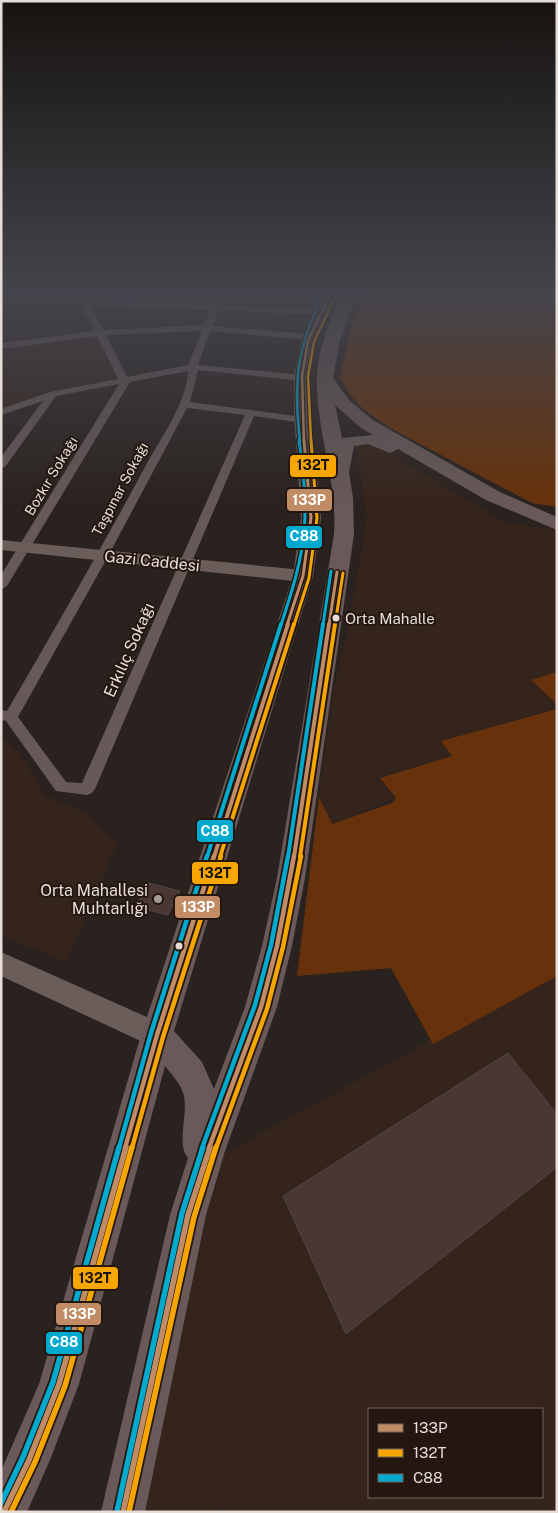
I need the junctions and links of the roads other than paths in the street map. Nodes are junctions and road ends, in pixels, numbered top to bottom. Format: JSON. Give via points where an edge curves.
{"nodes":[{"id":1,"x":117,"y":365,"type":"edge"},
{"id":2,"x":304,"y":365,"type":"edge"},
{"id":3,"x":329,"y":365,"type":"edge"},
{"id":4,"x":194,"y":367,"type":"junction"},
{"id":5,"x":303,"y":378,"type":"junction"},
{"id":6,"x":326,"y":378,"type":"junction"},
{"id":7,"x":125,"y":382,"type":"junction"},
{"id":8,"x":53,"y":394,"type":"junction"},
{"id":9,"x":183,"y":404,"type":"junction"},
{"id":10,"x":1,"y":412,"type":"edge"},
{"id":11,"x":251,"y":412,"type":"junction"},
{"id":12,"x":303,"y":420,"type":"junction"},
{"id":13,"x":333,"y":431,"type":"junction"},
{"id":14,"x":389,"y":438,"type":"junction"},
{"id":15,"x":306,"y":444,"type":"junction"},
{"id":16,"x":1,"y":465,"type":"edge"},
{"id":17,"x":340,"y":476,"type":"junction"},
{"id":18,"x":1,"y":545,"type":"edge"},
{"id":19,"x":26,"y":548,"type":"junction"},
{"id":20,"x":340,"y":555,"type":"junction"},
{"id":21,"x":104,"y":556,"type":"junction"},
{"id":22,"x":186,"y":564,"type":"junction"},
{"id":23,"x":303,"y":576,"type":"junction"},
{"id":24,"x":1,"y":586,"type":"edge"},
{"id":25,"x":6,"y":716,"type":"edge"},
{"id":26,"x":1,"y":963,"type":"edge"},
{"id":27,"x":157,"y":1035,"type":"junction"},
{"id":28,"x":188,"y":1216,"type":"junction"},
{"id":29,"x":4,"y":1512,"type":"edge"},
{"id":30,"x":123,"y":1512,"type":"edge"}],
"edges":[{"from":1,"to":7,"type":"street"},
{"from":2,"to":5,"type":"main road"},
{"from":3,"to":6,"type":"main road"},
{"from":4,"to":5,"type":"street"},
{"from":4,"to":7,"type":"street"},
{"from":4,"to":9,"type":"street","name":"Taşpınar Sokağı"},
{"from":5,"to":12,"type":"main road"},
{"from":6,"to":13,"type":"main road"},
{"from":6,"to":14,"type":"main road","via":[[354,415]]},
{"from":7,"to":8,"type":"street"},
{"from":7,"to":19,"type":"street","name":"Bozkır Sokağı"},
{"from":8,"to":10,"type":"street"},
{"from":8,"to":16,"type":"street"},
{"from":9,"to":11,"type":"street"},
{"from":9,"to":21,"type":"street","name":"Taşpınar Sokağı"},
{"from":11,"to":12,"type":"street"},
{"from":11,"to":22,"type":"street","name":"Erkılıç Sokağı"},
{"from":12,"to":15,"type":"main road"},
{"from":13,"to":14,"type":"main road","via":[[358,429]]},
{"from":13,"to":15,"type":"main road"},
{"from":13,"to":17,"type":"main road"},
{"from":14,"to":17,"type":"main road","via":[[492,496],[557,524],[512,514],[370,439],[355,439],[345,445]]},
{"from":15,"to":23,"type":"main road","via":[[311,531]]},
{"from":17,"to":20,"type":"main road","via":[[346,512]]},
{"from":18,"to":19,"type":"street","name":"Gazi Caddesi"},
{"from":19,"to":21,"type":"street","name":"Gazi Caddesi"},
{"from":19,"to":24,"type":"street","name":"Bozkır Sokağı"},
{"from":20,"to":23,"type":"main road","via":[[324,573]]},
{"from":20,"to":28,"type":"main road","via":[[278,946],[261,1006]]},
{"from":21,"to":22,"type":"street","name":"Gazi Caddesi"},
{"from":21,"to":25,"type":"street","name":"Taşpınar Sokağı"},
{"from":22,"to":23,"type":"street","name":"Gazi Caddesi"},
{"from":22,"to":25,"type":"street","name":"Erkılıç Sokağı","via":[[87,789],[61,787]]},
{"from":23,"to":27,"type":"main road"},
{"from":26,"to":27,"type":"street"},
{"from":27,"to":28,"type":"main road","via":[[200,1087],[203,1102],[203,1126]]},
{"from":27,"to":29,"type":"main road","via":[[59,1384]]},
{"from":28,"to":30,"type":"main road"}]}
